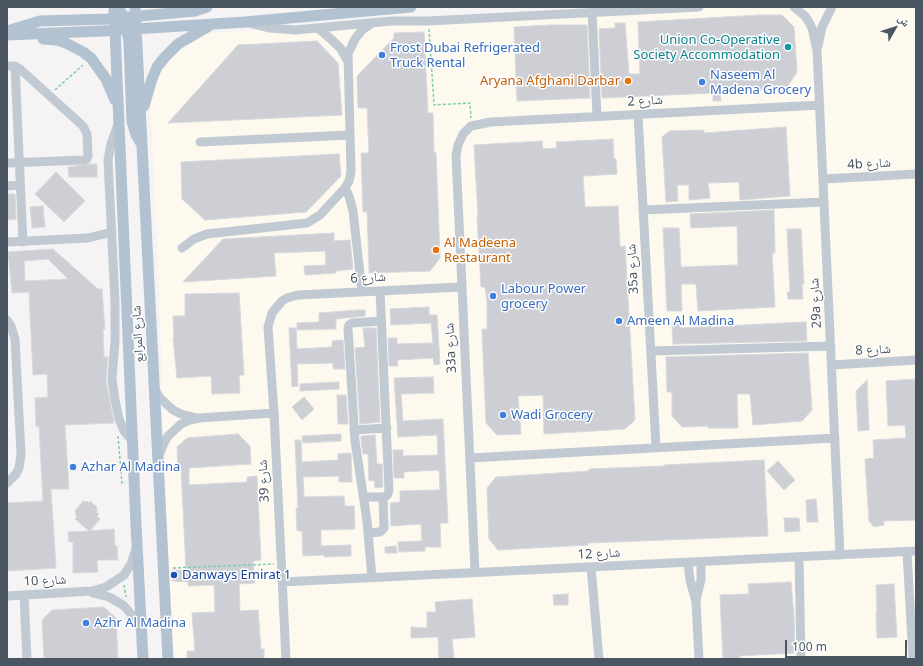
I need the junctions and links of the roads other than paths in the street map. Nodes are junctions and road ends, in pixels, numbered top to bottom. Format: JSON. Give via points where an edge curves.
{"nodes":[{"id":1,"x":208,"y":7,"type":"edge"},
{"id":2,"x":411,"y":7,"type":"edge"},
{"id":3,"x":699,"y":7,"type":"edge"},
{"id":4,"x":794,"y":7,"type":"edge"},
{"id":5,"x":832,"y":7,"type":"edge"},
{"id":6,"x":592,"y":12,"type":"junction"},
{"id":7,"x":127,"y":14,"type":"edge"},
{"id":8,"x":245,"y":22,"type":"junction"},
{"id":9,"x":212,"y":24,"type":"junction"},
{"id":10,"x":371,"y":24,"type":"junction"},
{"id":11,"x":318,"y":28,"type":"junction"},
{"id":12,"x":115,"y":30,"type":"junction"},
{"id":13,"x":7,"y":31,"type":"edge"},
{"id":14,"x":7,"y":35,"type":"edge"},
{"id":15,"x":817,"y":50,"type":"junction"},
{"id":16,"x":347,"y":60,"type":"junction"},
{"id":17,"x":11,"y":66,"type":"edge"},
{"id":18,"x":820,"y":105,"type":"junction"},
{"id":19,"x":141,"y":115,"type":"junction"},
{"id":20,"x":638,"y":115,"type":"junction"},
{"id":21,"x":597,"y":116,"type":"junction"},
{"id":22,"x":119,"y":117,"type":"junction"},
{"id":23,"x":471,"y":126,"type":"joint"},
{"id":24,"x":350,"y":135,"type":"junction"},
{"id":25,"x":200,"y":142,"type":"dead end"},
{"id":26,"x":142,"y":146,"type":"junction"},
{"id":27,"x":7,"y":163,"type":"edge"},
{"id":28,"x":19,"y":163,"type":"junction"},
{"id":29,"x":916,"y":174,"type":"edge"},
{"id":30,"x":823,"y":179,"type":"junction"},
{"id":31,"x":20,"y":185,"type":"junction"},
{"id":32,"x":7,"y":186,"type":"edge"},
{"id":33,"x":345,"y":188,"type":"junction"},
{"id":34,"x":824,"y":202,"type":"junction"},
{"id":35,"x":643,"y":210,"type":"junction"},
{"id":36,"x":112,"y":232,"type":"junction"},
{"id":37,"x":7,"y":242,"type":"edge"},
{"id":38,"x":23,"y":242,"type":"junction"},
{"id":39,"x":182,"y":248,"type":"dead end"},
{"id":40,"x":461,"y":287,"type":"junction"},
{"id":41,"x":380,"y":291,"type":"junction"},
{"id":42,"x":362,"y":292,"type":"junction"},
{"id":43,"x":278,"y":304,"type":"joint"},
{"id":44,"x":7,"y":320,"type":"edge"},
{"id":45,"x":381,"y":321,"type":"junction"},
{"id":46,"x":831,"y":346,"type":"junction"},
{"id":47,"x":651,"y":351,"type":"junction"},
{"id":48,"x":916,"y":360,"type":"edge"},
{"id":49,"x":832,"y":365,"type":"junction"},
{"id":50,"x":155,"y":390,"type":"junction"},
{"id":51,"x":274,"y":413,"type":"junction"},
{"id":52,"x":199,"y":418,"type":"junction"},
{"id":53,"x":387,"y":428,"type":"junction"},
{"id":54,"x":354,"y":430,"type":"junction"},
{"id":55,"x":835,"y":438,"type":"junction"},
{"id":56,"x":132,"y":442,"type":"junction"},
{"id":57,"x":656,"y":447,"type":"junction"},
{"id":58,"x":470,"y":458,"type":"junction"},
{"id":59,"x":159,"y":460,"type":"junction"},
{"id":60,"x":7,"y":484,"type":"edge"},
{"id":61,"x":363,"y":497,"type":"junction"},
{"id":62,"x":383,"y":498,"type":"junction"},
{"id":63,"x":368,"y":533,"type":"junction"},
{"id":64,"x":137,"y":546,"type":"junction"},
{"id":65,"x":911,"y":551,"type":"edge"},
{"id":66,"x":840,"y":555,"type":"junction"},
{"id":67,"x":799,"y":557,"type":"junction"},
{"id":68,"x":702,"y":562,"type":"junction"},
{"id":69,"x":688,"y":563,"type":"junction"},
{"id":70,"x":591,"y":567,"type":"junction"},
{"id":71,"x":475,"y":572,"type":"junction"},
{"id":72,"x":372,"y":578,"type":"junction"},
{"id":73,"x":282,"y":582,"type":"junction"},
{"id":74,"x":85,"y":592,"type":"junction"},
{"id":75,"x":24,"y":595,"type":"junction"},
{"id":76,"x":7,"y":596,"type":"edge"},
{"id":77,"x":696,"y":602,"type":"junction"},
{"id":78,"x":142,"y":633,"type":"junction"},
{"id":79,"x":27,"y":659,"type":"edge"},
{"id":80,"x":143,"y":659,"type":"edge"},
{"id":81,"x":168,"y":659,"type":"edge"},
{"id":82,"x":286,"y":659,"type":"edge"},
{"id":83,"x":599,"y":659,"type":"edge"},
{"id":84,"x":700,"y":659,"type":"edge"},
{"id":85,"x":801,"y":659,"type":"edge"},
{"id":86,"x":913,"y":659,"type":"edge"}],
"edges":[{"from":1,"to":7,"type":"main road","via":[[195,11]]},
{"from":2,"to":8,"type":"main road"},
{"from":3,"to":6,"type":"street"},
{"from":4,"to":15,"type":"street","name":"29a شارع","via":[[809,22]]},
{"from":5,"to":15,"type":"street","name":"29a شارع","via":[[822,27]]},
{"from":6,"to":10,"type":"street"},
{"from":6,"to":21,"type":"street"},
{"from":7,"to":9,"type":"main road"},
{"from":7,"to":12,"type":"main road"},
{"from":7,"to":13,"type":"main road","via":[[108,19],[50,20],[29,23]]},
{"from":7,"to":19,"type":"main road","name":"شارع المرابع"},
{"from":7,"to":26,"type":"main road","via":[[132,122]]},
{"from":8,"to":9,"type":"main road"},
{"from":8,"to":11,"type":"street","via":[[281,30]]},
{"from":9,"to":19,"type":"main road","via":[[178,44],[157,67]]},
{"from":10,"to":11,"type":"street"},
{"from":10,"to":16,"type":"street","via":[[355,39]]},
{"from":11,"to":16,"type":"street","via":[[341,49]]},
{"from":12,"to":14,"type":"main road"},
{"from":12,"to":22,"type":"main road","name":"شارع المرابع"},
{"from":14,"to":22,"type":"main road","via":[[57,40],[75,47],[91,58],[110,86]]},
{"from":15,"to":18,"type":"street","name":"29a شارع"},
{"from":16,"to":24,"type":"street"},
{"from":17,"to":28,"type":"street"},
{"from":17,"to":28,"type":"street","via":[[20,69],[83,126],[87,134],[88,157],[84,160]]},
{"from":18,"to":20,"type":"street","name":"شارع 2"},
{"from":18,"to":30,"type":"street","name":"29a شارع"},
{"from":19,"to":26,"type":"main road","name":"شارع المرابع"},
{"from":20,"to":21,"type":"street","name":"شارع 2"},
{"from":20,"to":35,"type":"street","name":"35a شارع"},
{"from":21,"to":23,"type":"street","name":"شارع 2","via":[[491,122]]},
{"from":22,"to":36,"type":"street","via":[[108,160]]},
{"from":22,"to":56,"type":"main road","name":"شارع المرابع"},
{"from":23,"to":40,"type":"street","name":"33a شارع","via":[[460,139],[456,150]]},
{"from":24,"to":25,"type":"street"},
{"from":24,"to":33,"type":"street","via":[[351,172]]},
{"from":26,"to":50,"type":"main road","name":"شارع المرابع"},
{"from":27,"to":28,"type":"street"},
{"from":28,"to":31,"type":"street"},
{"from":29,"to":30,"type":"street","name":"4b شارع"},
{"from":30,"to":34,"type":"street","name":"29a شارع"},
{"from":31,"to":32,"type":"street"},
{"from":31,"to":38,"type":"street"},
{"from":33,"to":39,"type":"street","via":[[320,215],[307,222],[207,234]]},
{"from":33,"to":42,"type":"street","via":[[353,211]]},
{"from":34,"to":35,"type":"street"},
{"from":34,"to":46,"type":"street","name":"29a شارع"},
{"from":35,"to":47,"type":"street","name":"35a شارع"},
{"from":36,"to":38,"type":"street","via":[[88,238]]},
{"from":36,"to":56,"type":"street","via":[[116,325],[113,388],[119,419]]},
{"from":37,"to":38,"type":"street"},
{"from":40,"to":41,"type":"street","name":"شارع 6"},
{"from":40,"to":58,"type":"street","name":"33a شارع"},
{"from":41,"to":42,"type":"street","name":"شارع 6"},
{"from":41,"to":45,"type":"street"},
{"from":42,"to":43,"type":"street","name":"شارع 6","via":[[298,295]]},
{"from":43,"to":51,"type":"street","name":"شارع 39","via":[[272,312],[268,328]]},
{"from":44,"to":60,"type":"street","via":[[15,339],[21,454],[19,468]]},
{"from":45,"to":53,"type":"street"},
{"from":45,"to":54,"type":"street","via":[[352,323],[348,327]]},
{"from":46,"to":47,"type":"street"},
{"from":46,"to":49,"type":"street","name":"29a شارع"},
{"from":47,"to":57,"type":"street","name":"35a شارع"},
{"from":48,"to":49,"type":"street","name":"شارع 8"},
{"from":49,"to":55,"type":"street","name":"29a شارع"},
{"from":50,"to":52,"type":"street","via":[[174,410]]},
{"from":50,"to":59,"type":"main road","name":"شارع المرابع"},
{"from":51,"to":52,"type":"street"},
{"from":51,"to":73,"type":"street","name":"شارع 39"},
{"from":52,"to":59,"type":"street","via":[[181,424],[174,430],[164,443]]},
{"from":53,"to":54,"type":"street"},
{"from":53,"to":62,"type":"street","via":[[389,490]]},
{"from":54,"to":61,"type":"street"},
{"from":55,"to":57,"type":"street"},
{"from":55,"to":66,"type":"street","name":"29a شارع"},
{"from":56,"to":64,"type":"main road","name":"شارع المرابع"},
{"from":57,"to":58,"type":"street"},
{"from":58,"to":71,"type":"street","name":"33a شارع"},
{"from":59,"to":81,"type":"main road","name":"شارع المرابع"},
{"from":61,"to":62,"type":"street"},
{"from":61,"to":63,"type":"street"},
{"from":62,"to":63,"type":"street","via":[[384,528],[380,532]]},
{"from":63,"to":72,"type":"street"},
{"from":64,"to":74,"type":"street","name":"شارع 10","via":[[131,564],[120,578],[106,587]]},
{"from":64,"to":78,"type":"main road","name":"شارع المرابع"},
{"from":65,"to":66,"type":"street","name":"شارع 12"},
{"from":65,"to":86,"type":"street"},
{"from":66,"to":67,"type":"street","name":"شارع 12"},
{"from":67,"to":68,"type":"street","name":"شارع 12"},
{"from":67,"to":85,"type":"street"},
{"from":68,"to":69,"type":"street","name":"شارع 12"},
{"from":68,"to":77,"type":"street"},
{"from":69,"to":70,"type":"street","name":"شارع 12"},
{"from":69,"to":77,"type":"street"},
{"from":70,"to":71,"type":"street","name":"شارع 12"},
{"from":70,"to":83,"type":"street"},
{"from":71,"to":72,"type":"street","name":"شارع 12"},
{"from":72,"to":73,"type":"street","name":"شارع 12"},
{"from":73,"to":82,"type":"street","name":"شارع 39"},
{"from":74,"to":75,"type":"street","name":"شارع 10"},
{"from":74,"to":78,"type":"street","name":"شارع 10","via":[[105,595],[123,605],[133,616]]},
{"from":75,"to":76,"type":"street","name":"شارع 10"},
{"from":75,"to":79,"type":"street"},
{"from":77,"to":84,"type":"street"},
{"from":78,"to":80,"type":"main road","name":"شارع المرابع"}]}
